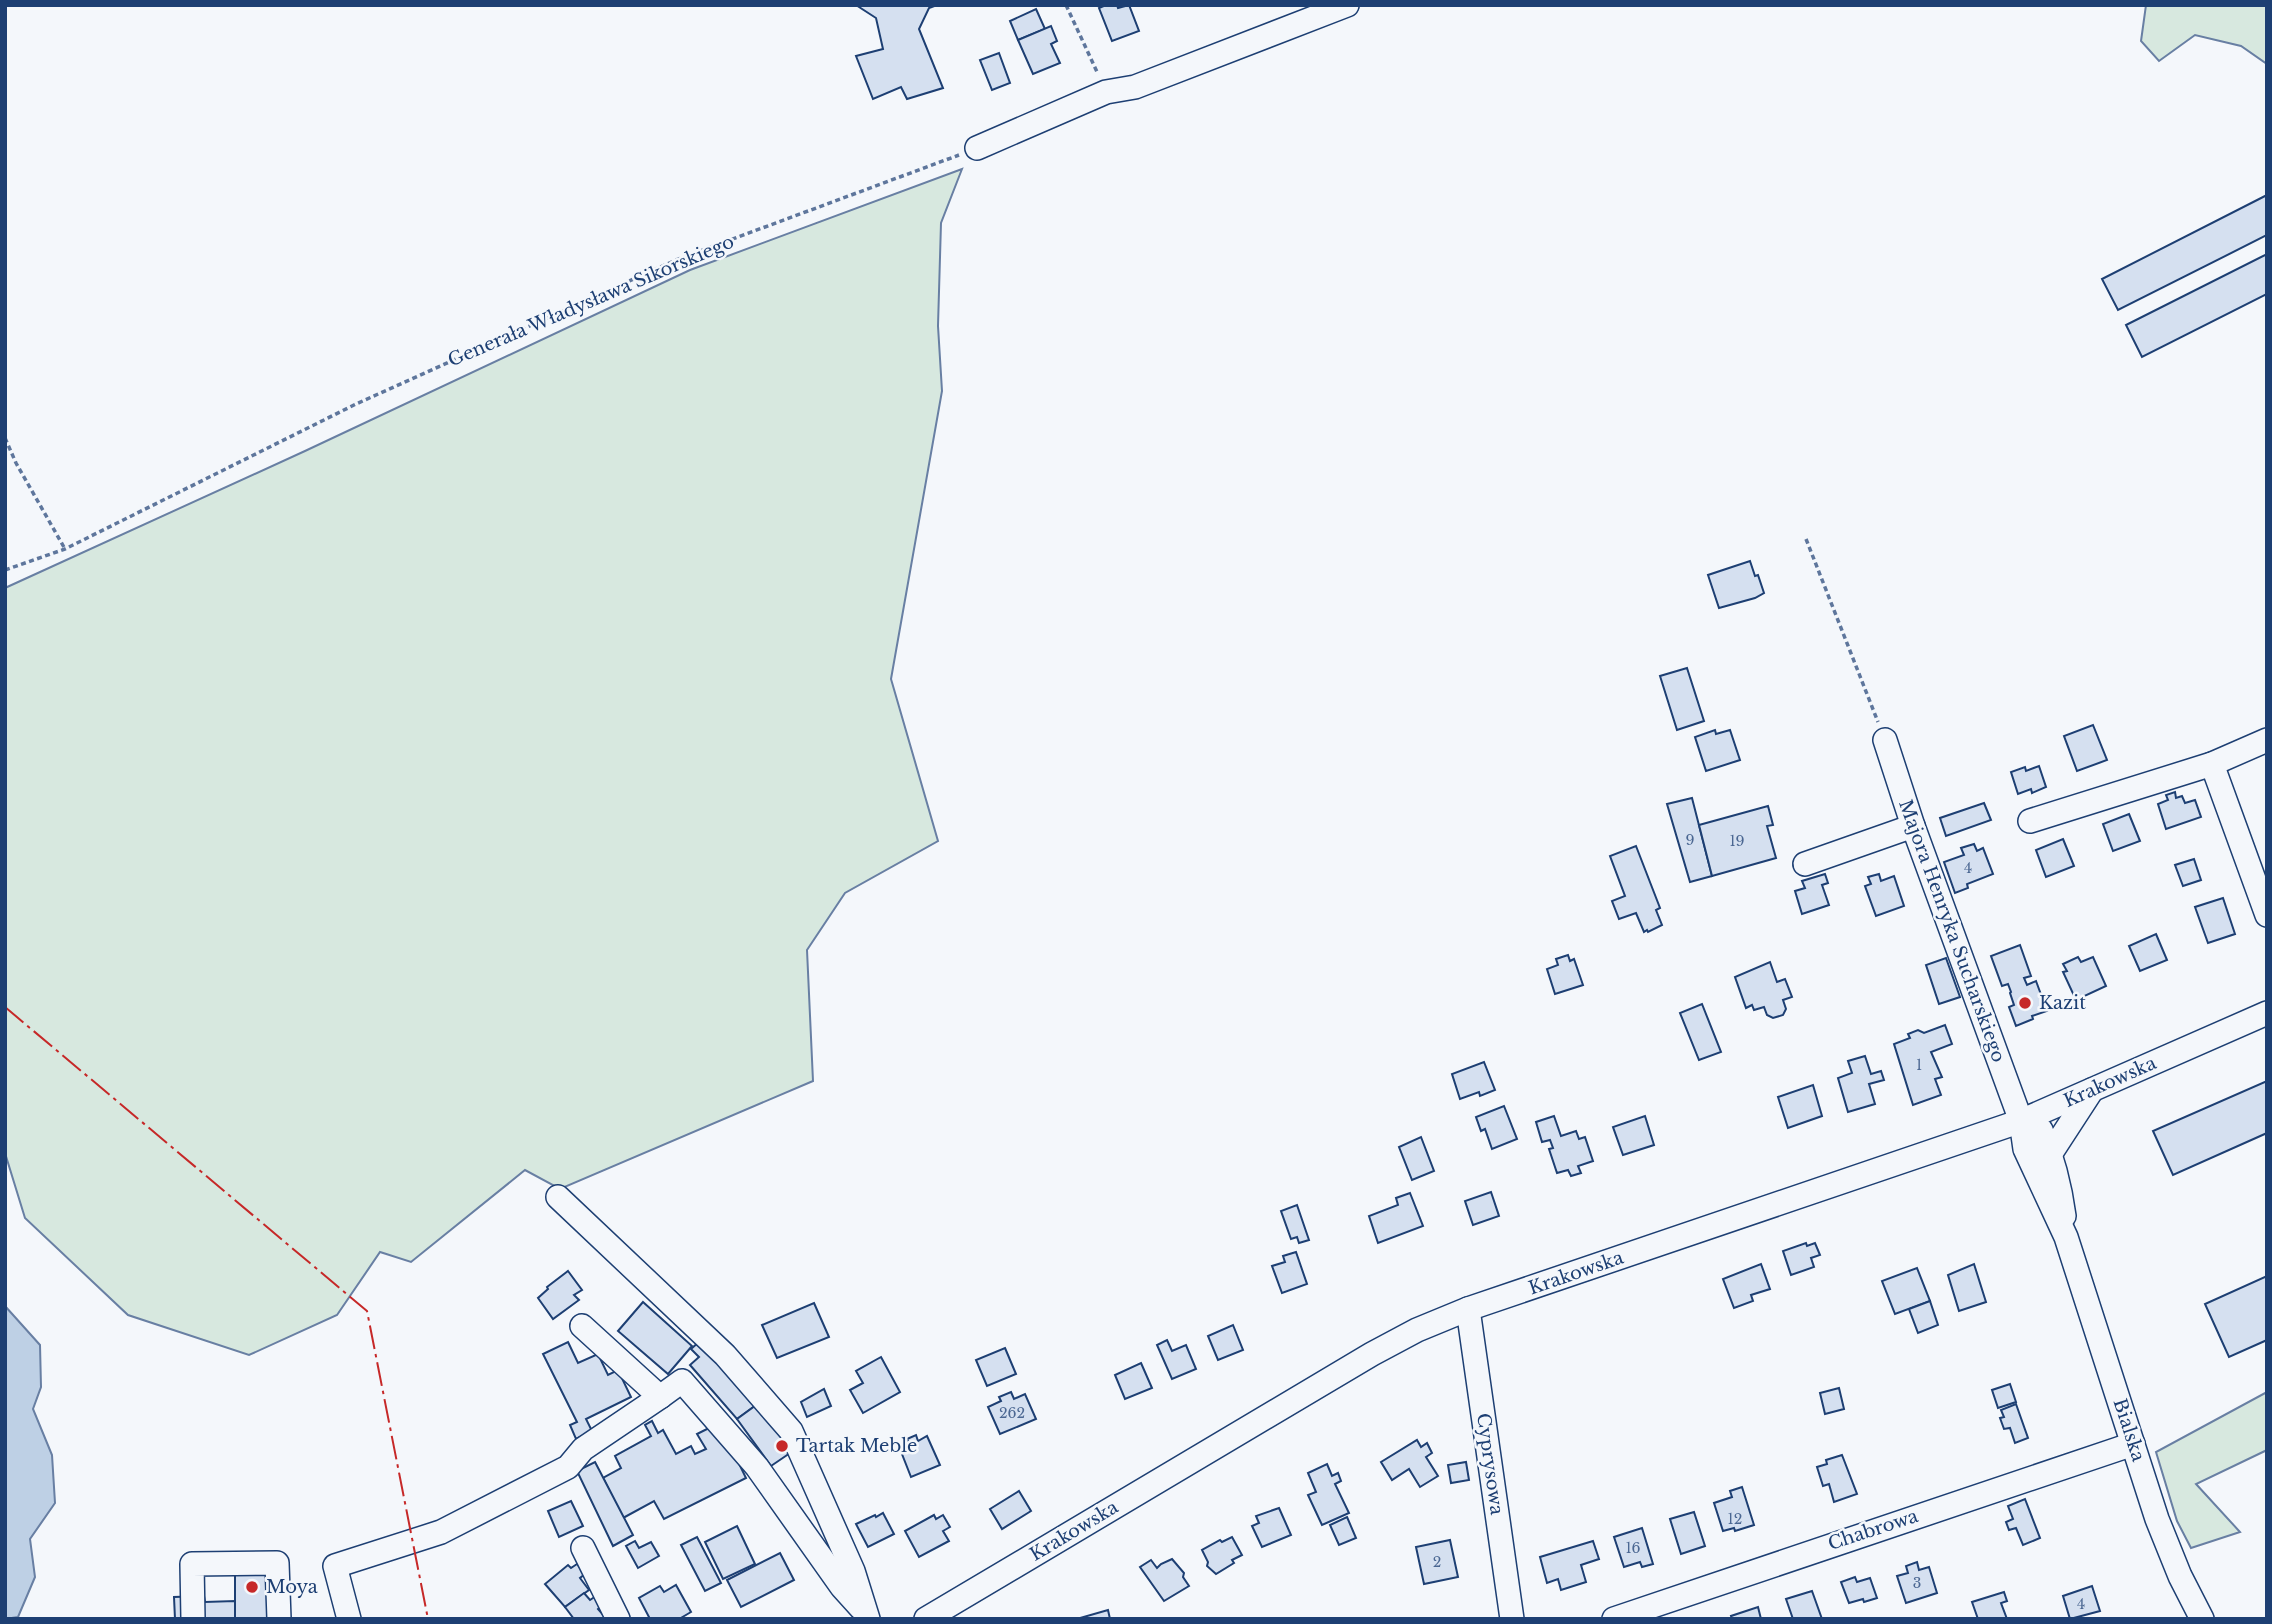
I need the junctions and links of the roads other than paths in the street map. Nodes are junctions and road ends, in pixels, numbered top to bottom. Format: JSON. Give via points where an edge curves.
{"nodes":[{"id":1,"x":1347,"y":5,"type":"edge"},
{"id":2,"x":977,"y":148,"type":"road end"},
{"id":3,"x":1885,"y":740,"type":"road end"},
{"id":4,"x":2267,"y":740,"type":"edge"},
{"id":5,"x":2212,"y":764,"type":"junction"},
{"id":6,"x":2029,"y":821,"type":"dead end"},
{"id":7,"x":1913,"y":826,"type":"junction"},
{"id":8,"x":1805,"y":864,"type":"dead end"},
{"id":9,"x":2267,"y":915,"type":"edge"},
{"id":10,"x":2267,"y":1013,"type":"edge"},
{"id":11,"x":2092,"y":1090,"type":"junction"},
{"id":12,"x":2021,"y":1121,"type":"junction"},
{"id":13,"x":1997,"y":1129,"type":"junction"},
{"id":14,"x":2025,"y":1149,"type":"junction"},
{"id":15,"x":2051,"y":1153,"type":"junction"},
{"id":16,"x":558,"y":1197,"type":"dead end"},
{"id":17,"x":2066,"y":1237,"type":"junction"},
{"id":18,"x":1468,"y":1309,"type":"junction"},
{"id":19,"x":582,"y":1326,"type":"dead end"},
{"id":20,"x":660,"y":1397,"type":"junction"},
{"id":21,"x":2133,"y":1444,"type":"junction"},
{"id":22,"x":583,"y":1548,"type":"dead end"},
{"id":23,"x":861,"y":1618,"type":"edge"},
{"id":24,"x":193,"y":1619,"type":"edge"},
{"id":25,"x":279,"y":1619,"type":"edge"},
{"id":26,"x":349,"y":1619,"type":"edge"},
{"id":27,"x":618,"y":1619,"type":"edge"},
{"id":28,"x":926,"y":1619,"type":"edge"},
{"id":29,"x":1512,"y":1619,"type":"edge"},
{"id":30,"x":1614,"y":1619,"type":"edge"},
{"id":31,"x":2202,"y":1619,"type":"edge"}],
"edges":[{"from":1,"to":2,"type":"street","via":[[1135,87],[1106,92]]},
{"from":3,"to":7,"type":"street","name":"Majora Henryka Sucharskiego"},
{"from":4,"to":5,"type":"street"},
{"from":5,"to":6,"type":"street"},
{"from":5,"to":9,"type":"street"},
{"from":7,"to":8,"type":"street"},
{"from":7,"to":12,"type":"street","name":"Majora Henryka Sucharskiego"},
{"from":10,"to":11,"type":"street","name":"Krakowska"},
{"from":11,"to":12,"type":"street","name":"Krakowska"},
{"from":11,"to":15,"type":"street"},
{"from":12,"to":13,"type":"street","name":"Krakowska"},
{"from":12,"to":14,"type":"street","name":"Bialska"},
{"from":12,"to":15,"type":"street","name":"Bialska","via":[[2041,1130]]},
{"from":13,"to":14,"type":"street","name":"Bialska"},
{"from":13,"to":18,"type":"street","name":"Krakowska"},
{"from":14,"to":17,"type":"street","name":"Bialska"},
{"from":15,"to":17,"type":"street","name":"Bialska"},
{"from":16,"to":23,"type":"street","via":[[725,1355],[790,1431],[853,1571]]},
{"from":17,"to":21,"type":"street","name":"Bialska"},
{"from":18,"to":28,"type":"street","name":"Krakowska","via":[[1372,1353]]},
{"from":18,"to":29,"type":"street","name":"Cyprysowa"},
{"from":19,"to":20,"type":"street"},
{"from":20,"to":23,"type":"street","via":[[682,1381],[757,1467]]},
{"from":20,"to":26,"type":"street","via":[[583,1449],[568,1467],[441,1532],[335,1566]]},
{"from":21,"to":30,"type":"street","name":"Chabrowa"},
{"from":21,"to":31,"type":"street","name":"Bialska","via":[[2157,1519]]},
{"from":22,"to":27,"type":"street"},
{"from":24,"to":25,"type":"street","via":[[192,1564],[276,1563]]}]}
